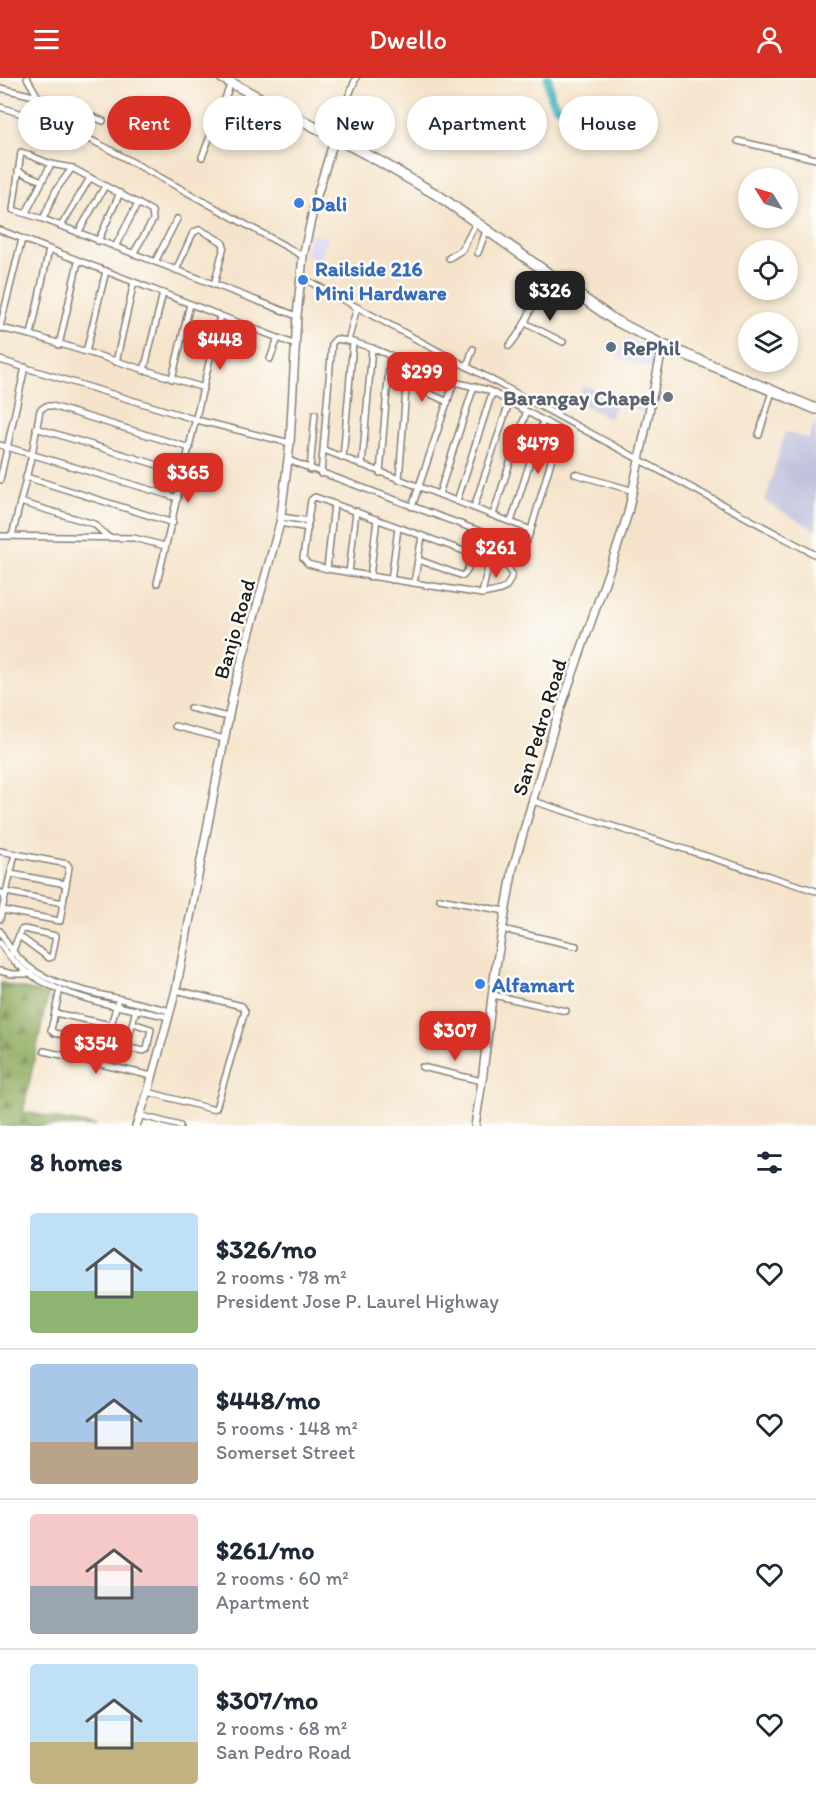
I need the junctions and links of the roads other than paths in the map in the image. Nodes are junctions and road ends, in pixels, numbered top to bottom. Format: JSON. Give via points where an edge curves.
{"nodes":[{"id":1,"x":27,"y":78,"type":"edge"},
{"id":2,"x":356,"y":78,"type":"edge"},
{"id":3,"x":226,"y":80,"type":"edge"},
{"id":4,"x":0,"y":88,"type":"edge"},
{"id":5,"x":35,"y":96,"type":"edge"},
{"id":6,"x":38,"y":96,"type":"edge"},
{"id":7,"x":349,"y":96,"type":"edge"},
{"id":8,"x":0,"y":107,"type":"edge"},
{"id":9,"x":95,"y":118,"type":"edge"},
{"id":10,"x":103,"y":121,"type":"dead end"},
{"id":11,"x":315,"y":127,"type":"edge"},
{"id":12,"x":738,"y":141,"type":"dead end"},
{"id":13,"x":330,"y":150,"type":"edge"},
{"id":14,"x":359,"y":150,"type":"edge"},
{"id":15,"x":202,"y":156,"type":"dead end"},
{"id":16,"x":816,"y":159,"type":"edge"},
{"id":17,"x":51,"y":164,"type":"junction"},
{"id":18,"x":72,"y":168,"type":"junction"},
{"id":19,"x":18,"y":171,"type":"junction"},
{"id":20,"x":90,"y":178,"type":"junction"},
{"id":21,"x":42,"y":181,"type":"junction"},
{"id":22,"x":105,"y":186,"type":"junction"},
{"id":23,"x":120,"y":193,"type":"junction"},
{"id":24,"x":138,"y":203,"type":"junction"},
{"id":25,"x":26,"y":213,"type":"junction"},
{"id":26,"x":43,"y":219,"type":"junction"},
{"id":27,"x":177,"y":219,"type":"dead end"},
{"id":28,"x":477,"y":221,"type":"junction"},
{"id":29,"x":61,"y":226,"type":"junction"},
{"id":30,"x":487,"y":228,"type":"junction"},
{"id":31,"x":0,"y":230,"type":"edge"},
{"id":32,"x":78,"y":233,"type":"junction"},
{"id":33,"x":22,"y":238,"type":"junction"},
{"id":34,"x":98,"y":240,"type":"junction"},
{"id":35,"x":115,"y":247,"type":"junction"},
{"id":36,"x":49,"y":249,"type":"junction"},
{"id":37,"x":133,"y":254,"type":"junction"},
{"id":38,"x":478,"y":254,"type":"dead end"},
{"id":39,"x":303,"y":256,"type":"junction"},
{"id":40,"x":449,"y":258,"type":"dead end"},
{"id":41,"x":78,"y":262,"type":"junction"},
{"id":42,"x":155,"y":262,"type":"junction"},
{"id":43,"x":176,"y":270,"type":"junction"},
{"id":44,"x":106,"y":271,"type":"junction"},
{"id":45,"x":544,"y":272,"type":"junction"},
{"id":46,"x":301,"y":277,"type":"junction"},
{"id":47,"x":134,"y":282,"type":"junction"},
{"id":48,"x":214,"y":285,"type":"junction"},
{"id":49,"x":162,"y":293,"type":"junction"},
{"id":50,"x":190,"y":304,"type":"junction"},
{"id":51,"x":357,"y":307,"type":"junction"},
{"id":52,"x":220,"y":316,"type":"junction"},
{"id":53,"x":297,"y":316,"type":"junction"},
{"id":54,"x":525,"y":323,"type":"junction"},
{"id":55,"x":0,"y":327,"type":"edge"},
{"id":56,"x":247,"y":327,"type":"junction"},
{"id":57,"x":31,"y":335,"type":"junction"},
{"id":58,"x":278,"y":338,"type":"junction"},
{"id":59,"x":350,"y":341,"type":"junction"},
{"id":60,"x":564,"y":342,"type":"dead end"},
{"id":61,"x":59,"y":345,"type":"junction"},
{"id":62,"x":296,"y":345,"type":"junction"},
{"id":63,"x":663,"y":345,"type":"junction"},
{"id":64,"x":509,"y":346,"type":"dead end"},
{"id":65,"x":372,"y":348,"type":"junction"},
{"id":66,"x":473,"y":349,"type":"dead end"},
{"id":67,"x":241,"y":351,"type":"dead end"},
{"id":68,"x":87,"y":352,"type":"junction"},
{"id":69,"x":390,"y":355,"type":"junction"},
{"id":70,"x":270,"y":359,"type":"dead end"},
{"id":71,"x":0,"y":360,"type":"edge"},
{"id":72,"x":116,"y":362,"type":"junction"},
{"id":73,"x":408,"y":363,"type":"junction"},
{"id":74,"x":466,"y":366,"type":"junction"},
{"id":75,"x":25,"y":367,"type":"junction"},
{"id":76,"x":144,"y":371,"type":"junction"},
{"id":77,"x":172,"y":379,"type":"junction"},
{"id":78,"x":454,"y":382,"type":"junction"},
{"id":79,"x":406,"y":383,"type":"junction"},
{"id":80,"x":474,"y":386,"type":"junction"},
{"id":81,"x":204,"y":388,"type":"junction"},
{"id":82,"x":772,"y":391,"type":"junction"},
{"id":83,"x":492,"y":393,"type":"junction"},
{"id":84,"x":448,"y":402,"type":"junction"},
{"id":85,"x":509,"y":403,"type":"junction"},
{"id":86,"x":816,"y":409,"type":"edge"},
{"id":87,"x":526,"y":413,"type":"junction"},
{"id":88,"x":315,"y":414,"type":"dead end"},
{"id":89,"x":197,"y":420,"type":"junction"},
{"id":90,"x":543,"y":421,"type":"junction"},
{"id":91,"x":36,"y":428,"type":"junction"},
{"id":92,"x":759,"y":435,"type":"dead end"},
{"id":93,"x":290,"y":443,"type":"junction"},
{"id":94,"x":0,"y":444,"type":"edge"},
{"id":95,"x":8,"y":447,"type":"junction"},
{"id":96,"x":190,"y":448,"type":"junction"},
{"id":97,"x":324,"y":450,"type":"junction"},
{"id":98,"x":32,"y":454,"type":"junction"},
{"id":99,"x":343,"y":458,"type":"junction"},
{"id":100,"x":288,"y":460,"type":"junction"},
{"id":101,"x":640,"y":460,"type":"junction"},
{"id":102,"x":362,"y":465,"type":"junction"},
{"id":103,"x":310,"y":470,"type":"junction"},
{"id":104,"x":184,"y":473,"type":"junction"},
{"id":105,"x":380,"y":473,"type":"junction"},
{"id":106,"x":321,"y":474,"type":"junction"},
{"id":107,"x":575,"y":474,"type":"dead end"},
{"id":108,"x":26,"y":477,"type":"junction"},
{"id":109,"x":0,"y":480,"type":"edge"},
{"id":110,"x":399,"y":480,"type":"junction"},
{"id":111,"x":418,"y":488,"type":"junction"},
{"id":112,"x":634,"y":491,"type":"junction"},
{"id":113,"x":439,"y":494,"type":"junction"},
{"id":114,"x":178,"y":498,"type":"junction"},
{"id":115,"x":457,"y":501,"type":"junction"},
{"id":116,"x":20,"y":502,"type":"junction"},
{"id":117,"x":334,"y":504,"type":"junction"},
{"id":118,"x":412,"y":507,"type":"junction"},
{"id":119,"x":474,"y":507,"type":"junction"},
{"id":120,"x":356,"y":511,"type":"junction"},
{"id":121,"x":494,"y":515,"type":"junction"},
{"id":122,"x":377,"y":519,"type":"junction"},
{"id":123,"x":280,"y":520,"type":"junction"},
{"id":124,"x":309,"y":521,"type":"junction"},
{"id":125,"x":511,"y":522,"type":"junction"},
{"id":126,"x":173,"y":523,"type":"junction"},
{"id":127,"x":308,"y":528,"type":"junction"},
{"id":128,"x":398,"y":528,"type":"junction"},
{"id":129,"x":531,"y":530,"type":"junction"},
{"id":130,"x":0,"y":536,"type":"edge"},
{"id":131,"x":12,"y":536,"type":"junction"},
{"id":132,"x":422,"y":536,"type":"junction"},
{"id":133,"x":108,"y":537,"type":"junction"},
{"id":134,"x":165,"y":546,"type":"junction"},
{"id":135,"x":472,"y":555,"type":"junction"},
{"id":136,"x":816,"y":555,"type":"edge"},
{"id":137,"x":419,"y":560,"type":"junction"},
{"id":138,"x":489,"y":562,"type":"junction"},
{"id":139,"x":327,"y":570,"type":"junction"},
{"id":140,"x":349,"y":573,"type":"junction"},
{"id":141,"x":370,"y":577,"type":"junction"},
{"id":142,"x":391,"y":580,"type":"junction"},
{"id":143,"x":157,"y":583,"type":"dead end"},
{"id":144,"x":414,"y":584,"type":"junction"},
{"id":145,"x":482,"y":594,"type":"junction"},
{"id":146,"x":190,"y":708,"type":"dead end"},
{"id":147,"x":228,"y":717,"type":"junction"},
{"id":148,"x":175,"y":726,"type":"dead end"},
{"id":149,"x":224,"y":739,"type":"junction"},
{"id":150,"x":533,"y":801,"type":"junction"},
{"id":151,"x":0,"y":851,"type":"edge"},
{"id":152,"x":15,"y":854,"type":"junction"},
{"id":153,"x":11,"y":874,"type":"junction"},
{"id":154,"x":66,"y":884,"type":"junction"},
{"id":155,"x":816,"y":891,"type":"edge"},
{"id":156,"x":4,"y":894,"type":"edge"},
{"id":157,"x":440,"y":899,"type":"dead end"},
{"id":158,"x":63,"y":903,"type":"junction"},
{"id":159,"x":2,"y":910,"type":"junction"},
{"id":160,"x":505,"y":911,"type":"junction"},
{"id":161,"x":0,"y":919,"type":"edge"},
{"id":162,"x":502,"y":929,"type":"junction"},
{"id":163,"x":0,"y":931,"type":"edge"},
{"id":164,"x":19,"y":936,"type":"junction"},
{"id":165,"x":0,"y":943,"type":"edge"},
{"id":166,"x":576,"y":946,"type":"dead end"},
{"id":167,"x":12,"y":955,"type":"junction"},
{"id":168,"x":0,"y":971,"type":"edge"},
{"id":169,"x":32,"y":973,"type":"junction"},
{"id":170,"x":61,"y":988,"type":"junction"},
{"id":171,"x":176,"y":990,"type":"junction"},
{"id":172,"x":493,"y":995,"type":"junction"},
{"id":173,"x":117,"y":1002,"type":"junction"},
{"id":174,"x":137,"y":1006,"type":"junction"},
{"id":175,"x":566,"y":1011,"type":"dead end"},
{"id":176,"x":55,"y":1012,"type":"junction"},
{"id":177,"x":169,"y":1014,"type":"junction"},
{"id":178,"x":133,"y":1023,"type":"junction"},
{"id":179,"x":111,"y":1025,"type":"junction"},
{"id":180,"x":44,"y":1051,"type":"dead end"},
{"id":181,"x":422,"y":1067,"type":"dead end"},
{"id":182,"x":152,"y":1076,"type":"junction"},
{"id":183,"x":482,"y":1081,"type":"junction"},
{"id":184,"x":148,"y":1092,"type":"junction"},
{"id":185,"x":139,"y":1115,"type":"junction"},
{"id":186,"x":136,"y":1126,"type":"edge"},
{"id":187,"x":180,"y":1126,"type":"edge"},
{"id":188,"x":475,"y":1126,"type":"edge"}],
"edges":[{"from":1,"to":6,"type":"street"},
{"from":2,"to":7,"type":"street"},
{"from":3,"to":11,"type":"highway"},
{"from":3,"to":15,"type":"street"},
{"from":4,"to":5,"type":"street"},
{"from":8,"to":39,"type":"street","via":[[69,129]]},
{"from":9,"to":10,"type":"street"},
{"from":12,"to":16,"type":"street"},
{"from":13,"to":39,"type":"street","name":"Banjo Road"},
{"from":14,"to":28,"type":"highway"},
{"from":17,"to":18,"type":"street"},
{"from":17,"to":19,"type":"street","via":[[21,152]]},
{"from":17,"to":21,"type":"street"},
{"from":18,"to":20,"type":"street"},
{"from":18,"to":26,"type":"street","via":[[56,190]]},
{"from":19,"to":21,"type":"street"},
{"from":19,"to":25,"type":"street","via":[[13,210]]},
{"from":20,"to":22,"type":"street"},
{"from":20,"to":29,"type":"street"},
{"from":21,"to":25,"type":"street"},
{"from":22,"to":23,"type":"street"},
{"from":22,"to":32,"type":"street"},
{"from":23,"to":24,"type":"street"},
{"from":23,"to":34,"type":"street"},
{"from":24,"to":35,"type":"street"},
{"from":24,"to":37,"type":"street","via":[[152,211],[153,220]]},
{"from":25,"to":26,"type":"street"},
{"from":26,"to":29,"type":"street"},
{"from":27,"to":42,"type":"street"},
{"from":28,"to":30,"type":"highway"},
{"from":28,"to":40,"type":"street","via":[[462,250]]},
{"from":29,"to":32,"type":"street"},
{"from":30,"to":38,"type":"street"},
{"from":30,"to":45,"type":"highway"},
{"from":31,"to":33,"type":"street"},
{"from":32,"to":34,"type":"street"},
{"from":33,"to":36,"type":"street"},
{"from":33,"to":55,"type":"street"},
{"from":34,"to":35,"type":"street"},
{"from":35,"to":37,"type":"street"},
{"from":36,"to":41,"type":"street"},
{"from":36,"to":57,"type":"street"},
{"from":37,"to":42,"type":"street"},
{"from":39,"to":46,"type":"street","name":"Banjo Road"},
{"from":41,"to":44,"type":"street"},
{"from":41,"to":61,"type":"street"},
{"from":42,"to":43,"type":"street"},
{"from":43,"to":48,"type":"street"},
{"from":43,"to":48,"type":"street","via":[[193,232],[201,230],[224,246]]},
{"from":44,"to":47,"type":"street"},
{"from":44,"to":68,"type":"street"},
{"from":45,"to":54,"type":"street"},
{"from":45,"to":63,"type":"highway","via":[[614,320]]},
{"from":46,"to":51,"type":"street"},
{"from":46,"to":53,"type":"street","name":"Banjo Road"},
{"from":47,"to":49,"type":"street"},
{"from":47,"to":72,"type":"street"},
{"from":48,"to":53,"type":"street"},
{"from":49,"to":50,"type":"street"},
{"from":49,"to":76,"type":"street"},
{"from":50,"to":52,"type":"street"},
{"from":50,"to":77,"type":"street"},
{"from":51,"to":59,"type":"street"},
{"from":51,"to":74,"type":"street"},
{"from":52,"to":56,"type":"street"},
{"from":52,"to":81,"type":"street"},
{"from":53,"to":62,"type":"street","name":"Banjo Road"},
{"from":54,"to":60,"type":"street"},
{"from":54,"to":64,"type":"street"},
{"from":55,"to":57,"type":"street"},
{"from":56,"to":58,"type":"street"},
{"from":56,"to":67,"type":"street"},
{"from":57,"to":61,"type":"street"},
{"from":58,"to":62,"type":"street"},
{"from":58,"to":70,"type":"street"},
{"from":59,"to":65,"type":"street"},
{"from":59,"to":97,"type":"street","via":[[336,339],[332,343]]},
{"from":59,"to":99,"type":"street"},
{"from":61,"to":68,"type":"street"},
{"from":62,"to":93,"type":"street","name":"Banjo Road"},
{"from":63,"to":82,"type":"highway"},
{"from":63,"to":101,"type":"street","name":"San Pedro Road"},
{"from":65,"to":69,"type":"street"},
{"from":65,"to":102,"type":"street"},
{"from":66,"to":74,"type":"street"},
{"from":68,"to":72,"type":"street"},
{"from":69,"to":73,"type":"street"},
{"from":69,"to":105,"type":"street"},
{"from":71,"to":75,"type":"street"},
{"from":72,"to":76,"type":"street"},
{"from":73,"to":78,"type":"street"},
{"from":73,"to":79,"type":"street"},
{"from":74,"to":101,"type":"street"},
{"from":75,"to":89,"type":"street"},
{"from":75,"to":95,"type":"street"},
{"from":76,"to":77,"type":"street"},
{"from":77,"to":81,"type":"street"},
{"from":78,"to":80,"type":"street"},
{"from":78,"to":84,"type":"street"},
{"from":79,"to":84,"type":"street"},
{"from":79,"to":110,"type":"street"},
{"from":80,"to":83,"type":"street"},
{"from":80,"to":113,"type":"street"},
{"from":81,"to":89,"type":"street"},
{"from":82,"to":86,"type":"highway"},
{"from":82,"to":92,"type":"street"},
{"from":83,"to":85,"type":"street"},
{"from":83,"to":115,"type":"street"},
{"from":84,"to":111,"type":"street"},
{"from":85,"to":87,"type":"street"},
{"from":85,"to":119,"type":"street"},
{"from":87,"to":90,"type":"street"},
{"from":87,"to":121,"type":"street"},
{"from":88,"to":103,"type":"street"},
{"from":89,"to":93,"type":"street"},
{"from":89,"to":96,"type":"street"},
{"from":90,"to":125,"type":"street"},
{"from":90,"to":129,"type":"street","via":[[558,427],[560,432]]},
{"from":91,"to":96,"type":"street","via":[[40,410],[52,406]]},
{"from":91,"to":98,"type":"street"},
{"from":91,"to":104,"type":"street"},
{"from":93,"to":100,"type":"street","name":"Banjo Road"},
{"from":94,"to":95,"type":"street"},
{"from":95,"to":98,"type":"street"},
{"from":95,"to":109,"type":"street"},
{"from":96,"to":104,"type":"street"},
{"from":97,"to":99,"type":"street"},
{"from":97,"to":106,"type":"street"},
{"from":98,"to":108,"type":"street"},
{"from":98,"to":114,"type":"street"},
{"from":99,"to":102,"type":"street"},
{"from":100,"to":103,"type":"street"},
{"from":100,"to":123,"type":"street","name":"Banjo Road"},
{"from":101,"to":112,"type":"street","name":"San Pedro Road"},
{"from":101,"to":136,"type":"street"},
{"from":102,"to":105,"type":"street"},
{"from":103,"to":106,"type":"street"},
{"from":104,"to":114,"type":"street"},
{"from":105,"to":110,"type":"street"},
{"from":106,"to":118,"type":"street"},
{"from":107,"to":112,"type":"street"},
{"from":108,"to":116,"type":"street"},
{"from":108,"to":126,"type":"street"},
{"from":110,"to":111,"type":"street"},
{"from":111,"to":113,"type":"street"},
{"from":111,"to":118,"type":"street"},
{"from":112,"to":150,"type":"street","name":"San Pedro Road"},
{"from":113,"to":115,"type":"street"},
{"from":114,"to":126,"type":"street"},
{"from":115,"to":119,"type":"street"},
{"from":116,"to":131,"type":"street"},
{"from":116,"to":133,"type":"street","via":[[94,524]]},
{"from":117,"to":120,"type":"street"},
{"from":117,"to":124,"type":"street","via":[[313,498]]},
{"from":117,"to":139,"type":"street"},
{"from":118,"to":129,"type":"street","via":[[519,548],[525,545]]},
{"from":119,"to":121,"type":"street"},
{"from":120,"to":122,"type":"street"},
{"from":120,"to":140,"type":"street"},
{"from":121,"to":125,"type":"street"},
{"from":122,"to":128,"type":"street"},
{"from":122,"to":141,"type":"street"},
{"from":123,"to":124,"type":"street"},
{"from":123,"to":127,"type":"street"},
{"from":123,"to":147,"type":"street","name":"Banjo Road"},
{"from":124,"to":127,"type":"street"},
{"from":125,"to":129,"type":"street"},
{"from":126,"to":134,"type":"street"},
{"from":127,"to":139,"type":"street","via":[[304,562]]},
{"from":128,"to":132,"type":"street"},
{"from":128,"to":142,"type":"street"},
{"from":130,"to":131,"type":"street"},
{"from":131,"to":133,"type":"street"},
{"from":132,"to":135,"type":"street"},
{"from":132,"to":137,"type":"street"},
{"from":133,"to":134,"type":"street","via":[[134,538]]},
{"from":134,"to":143,"type":"street"},
{"from":135,"to":137,"type":"street","via":[[463,576]]},
{"from":135,"to":138,"type":"street"},
{"from":137,"to":144,"type":"street"},
{"from":138,"to":145,"type":"street"},
{"from":138,"to":145,"type":"street","via":[[508,567],[512,574],[506,587]]},
{"from":139,"to":140,"type":"street"},
{"from":140,"to":141,"type":"street"},
{"from":141,"to":142,"type":"street"},
{"from":142,"to":144,"type":"street"},
{"from":144,"to":145,"type":"street"},
{"from":146,"to":147,"type":"street"},
{"from":147,"to":149,"type":"street","name":"Banjo Road"},
{"from":148,"to":149,"type":"street"},
{"from":149,"to":171,"type":"street","name":"Banjo Road"},
{"from":150,"to":155,"type":"street"},
{"from":150,"to":160,"type":"street","name":"San Pedro Road"},
{"from":151,"to":152,"type":"street"},
{"from":152,"to":153,"type":"street"},
{"from":152,"to":154,"type":"street","via":[[67,864]]},
{"from":153,"to":154,"type":"street"},
{"from":153,"to":156,"type":"street"},
{"from":154,"to":158,"type":"street"},
{"from":156,"to":158,"type":"street"},
{"from":156,"to":159,"type":"street"},
{"from":157,"to":160,"type":"street"},
{"from":158,"to":159,"type":"street","via":[[60,921]]},
{"from":159,"to":161,"type":"street"},
{"from":160,"to":162,"type":"street","name":"San Pedro Road"},
{"from":162,"to":166,"type":"street"},
{"from":162,"to":172,"type":"street","name":"San Pedro Road"},
{"from":163,"to":167,"type":"street"},
{"from":164,"to":164,"type":"street","via":[[22,929],[54,935],[57,938],[52,957]]},
{"from":164,"to":167,"type":"street"},
{"from":165,"to":167,"type":"street"},
{"from":167,"to":169,"type":"street"},
{"from":168,"to":169,"type":"street"},
{"from":169,"to":170,"type":"street"},
{"from":170,"to":173,"type":"street"},
{"from":170,"to":176,"type":"street"},
{"from":171,"to":177,"type":"street","name":"Banjo Road"},
{"from":171,"to":184,"type":"street","via":[[242,1006],[245,1011],[216,1108]]},
{"from":172,"to":175,"type":"street"},
{"from":172,"to":183,"type":"street","name":"San Pedro Road"},
{"from":173,"to":174,"type":"street"},
{"from":173,"to":179,"type":"street"},
{"from":174,"to":177,"type":"street"},
{"from":174,"to":178,"type":"street"},
{"from":176,"to":179,"type":"street"},
{"from":176,"to":179,"type":"street","via":[[51,1030],[54,1033],[104,1044]]},
{"from":177,"to":182,"type":"street","name":"Banjo Road"},
{"from":178,"to":178,"type":"street","via":[[128,1047],[144,1051],[151,1029]]},
{"from":180,"to":182,"type":"street"},
{"from":181,"to":183,"type":"street"},
{"from":182,"to":184,"type":"street","name":"Banjo Road"},
{"from":183,"to":188,"type":"street","name":"San Pedro Road"},
{"from":184,"to":185,"type":"street","name":"Banjo Road"},
{"from":185,"to":186,"type":"street","name":"Banjo Road"},
{"from":185,"to":187,"type":"street"}]}
